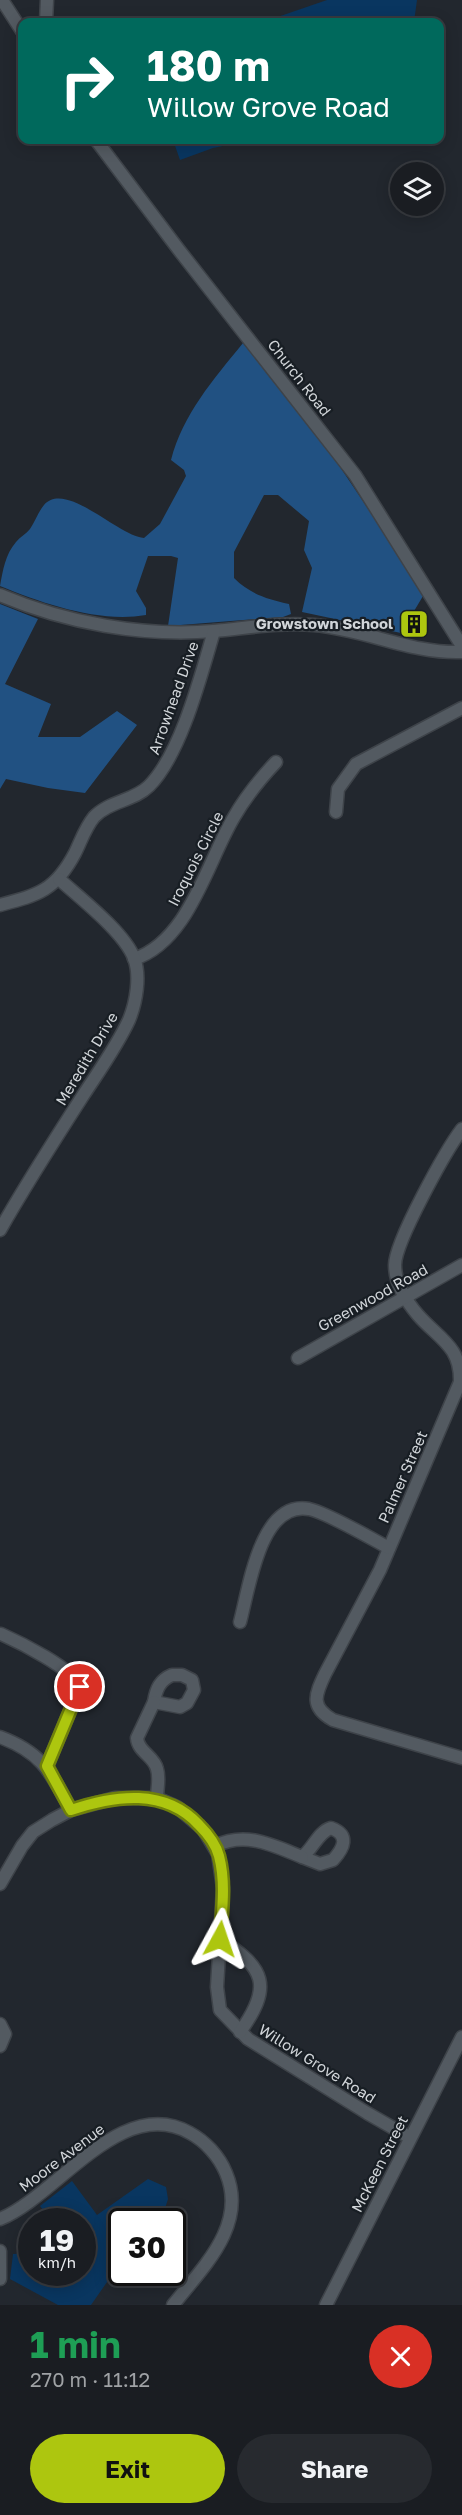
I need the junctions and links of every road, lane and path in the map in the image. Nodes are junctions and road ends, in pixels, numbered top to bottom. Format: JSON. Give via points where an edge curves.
{"nodes":[{"id":1,"x":2,"y":0,"type":"edge"},
{"id":2,"x":46,"y":0,"type":"edge"},
{"id":3,"x":46,"y":18,"type":"edge"},
{"id":4,"x":18,"y":25,"type":"edge"},
{"id":5,"x":99,"y":144,"type":"edge"},
{"id":6,"x":0,"y":595,"type":"edge"},
{"id":7,"x":214,"y":631,"type":"junction"},
{"id":8,"x":462,"y":646,"type":"edge"},
{"id":9,"x":462,"y":652,"type":"edge"},
{"id":10,"x":462,"y":708,"type":"edge"},
{"id":11,"x":276,"y":762,"type":"dead end"},
{"id":12,"x":336,"y":812,"type":"dead end"},
{"id":13,"x":59,"y":879,"type":"junction"},
{"id":14,"x":0,"y":905,"type":"edge"},
{"id":15,"x":134,"y":959,"type":"junction"},
{"id":16,"x":462,"y":1129,"type":"edge"},
{"id":17,"x":0,"y":1230,"type":"edge"},
{"id":18,"x":462,"y":1265,"type":"edge"},
{"id":19,"x":404,"y":1296,"type":"junction"},
{"id":20,"x":298,"y":1358,"type":"dead end"},
{"id":21,"x":389,"y":1548,"type":"junction"},
{"id":22,"x":240,"y":1622,"type":"dead end"},
{"id":23,"x":1,"y":1634,"type":"edge"},
{"id":24,"x":154,"y":1702,"type":"dead end"},
{"id":25,"x":0,"y":1737,"type":"edge"},
{"id":26,"x":462,"y":1758,"type":"edge"},
{"id":27,"x":47,"y":1766,"type":"junction"},
{"id":28,"x":157,"y":1798,"type":"junction"},
{"id":29,"x":71,"y":1810,"type":"junction"},
{"id":30,"x":215,"y":1846,"type":"junction"},
{"id":31,"x":302,"y":1857,"type":"dead end"},
{"id":32,"x":0,"y":1884,"type":"edge"},
{"id":33,"x":220,"y":1939,"type":"junction"},
{"id":34,"x":0,"y":2024,"type":"edge"},
{"id":35,"x":240,"y":2032,"type":"junction"},
{"id":36,"x":462,"y":2037,"type":"edge"},
{"id":37,"x":0,"y":2046,"type":"edge"},
{"id":38,"x":409,"y":2137,"type":"junction"},
{"id":39,"x":0,"y":2219,"type":"edge"},
{"id":40,"x":0,"y":2251,"type":"edge"},
{"id":41,"x":0,"y":2279,"type":"edge"},
{"id":42,"x":173,"y":2305,"type":"edge"},
{"id":43,"x":326,"y":2305,"type":"edge"}],
"edges":[{"from":1,"to":4,"type":"street"},
{"from":2,"to":3,"type":"street"},
{"from":5,"to":8,"type":"street","name":"Church Road","via":[[356,475]]},
{"from":6,"to":7,"type":"street","via":[[102,625]]},
{"from":7,"to":9,"type":"street","via":[[315,625],[425,650]]},
{"from":7,"to":13,"type":"street","name":"Arrowhead Drive","via":[[192,701],[165,766],[142,792],[109,806],[95,817]]},
{"from":10,"to":12,"type":"street","via":[[356,764],[338,789]]},
{"from":11,"to":15,"type":"street","name":"Iroquois Circle","via":[[233,818],[174,932],[155,950]]},
{"from":13,"to":14,"type":"street","name":"Arrowhead Drive","via":[[33,897]]},
{"from":13,"to":15,"type":"street","via":[[109,925]]},
{"from":15,"to":17,"type":"street","name":"Meredith Drive","via":[[136,990],[129,1021]]},
{"from":16,"to":19,"type":"street","name":"Palmer Street","via":[[444,1156],[398,1250],[396,1274]]},
{"from":18,"to":19,"type":"street","name":"Greenwood Road"},
{"from":19,"to":20,"type":"street","name":"Greenwood Road"},
{"from":19,"to":21,"type":"street","name":"Palmer Street","via":[[451,1346],[460,1382]]},
{"from":21,"to":22,"type":"street","via":[[310,1509],[291,1512],[265,1534]]},
{"from":21,"to":26,"type":"street","name":"Palmer Street","via":[[317,1691],[316,1702],[322,1714],[333,1720]]},
{"from":23,"to":27,"type":"street","via":[[41,1654],[74,1677],[80,1687]]},
{"from":24,"to":28,"type":"street","via":[[136,1738],[158,1771]]},
{"from":25,"to":27,"type":"street","via":[[19,1745]]},
{"from":27,"to":29,"type":"street"},
{"from":28,"to":29,"type":"street","name":"Willow Grove Road","via":[[115,1798]]},
{"from":28,"to":30,"type":"street","name":"Willow Grove Road","via":[[186,1812]]},
{"from":29,"to":32,"type":"street","name":"Willow Grove Road","via":[[33,1832]]},
{"from":30,"to":31,"type":"street","via":[[248,1838]]},
{"from":30,"to":33,"type":"street","name":"Willow Grove Road","via":[[223,1888]]},
{"from":33,"to":35,"type":"street","name":"Willow Grove Road","via":[[218,2003]]},
{"from":33,"to":35,"type":"street","name":"Willow Grove Road","via":[[246,1957],[260,1976],[260,1995]]},
{"from":34,"to":37,"type":"street","via":[[5,2034]]},
{"from":35,"to":38,"type":"street","name":"Willow Grove Road"},
{"from":36,"to":38,"type":"street","name":"McKeen Street"},
{"from":38,"to":43,"type":"street","name":"McKeen Street"},
{"from":39,"to":42,"type":"street","name":"Moore Avenue","via":[[28,2203],[94,2149],[124,2131],[154,2126],[187,2131],[221,2163],[230,2184],[231,2213],[219,2247]]},
{"from":40,"to":41,"type":"street"}]}
